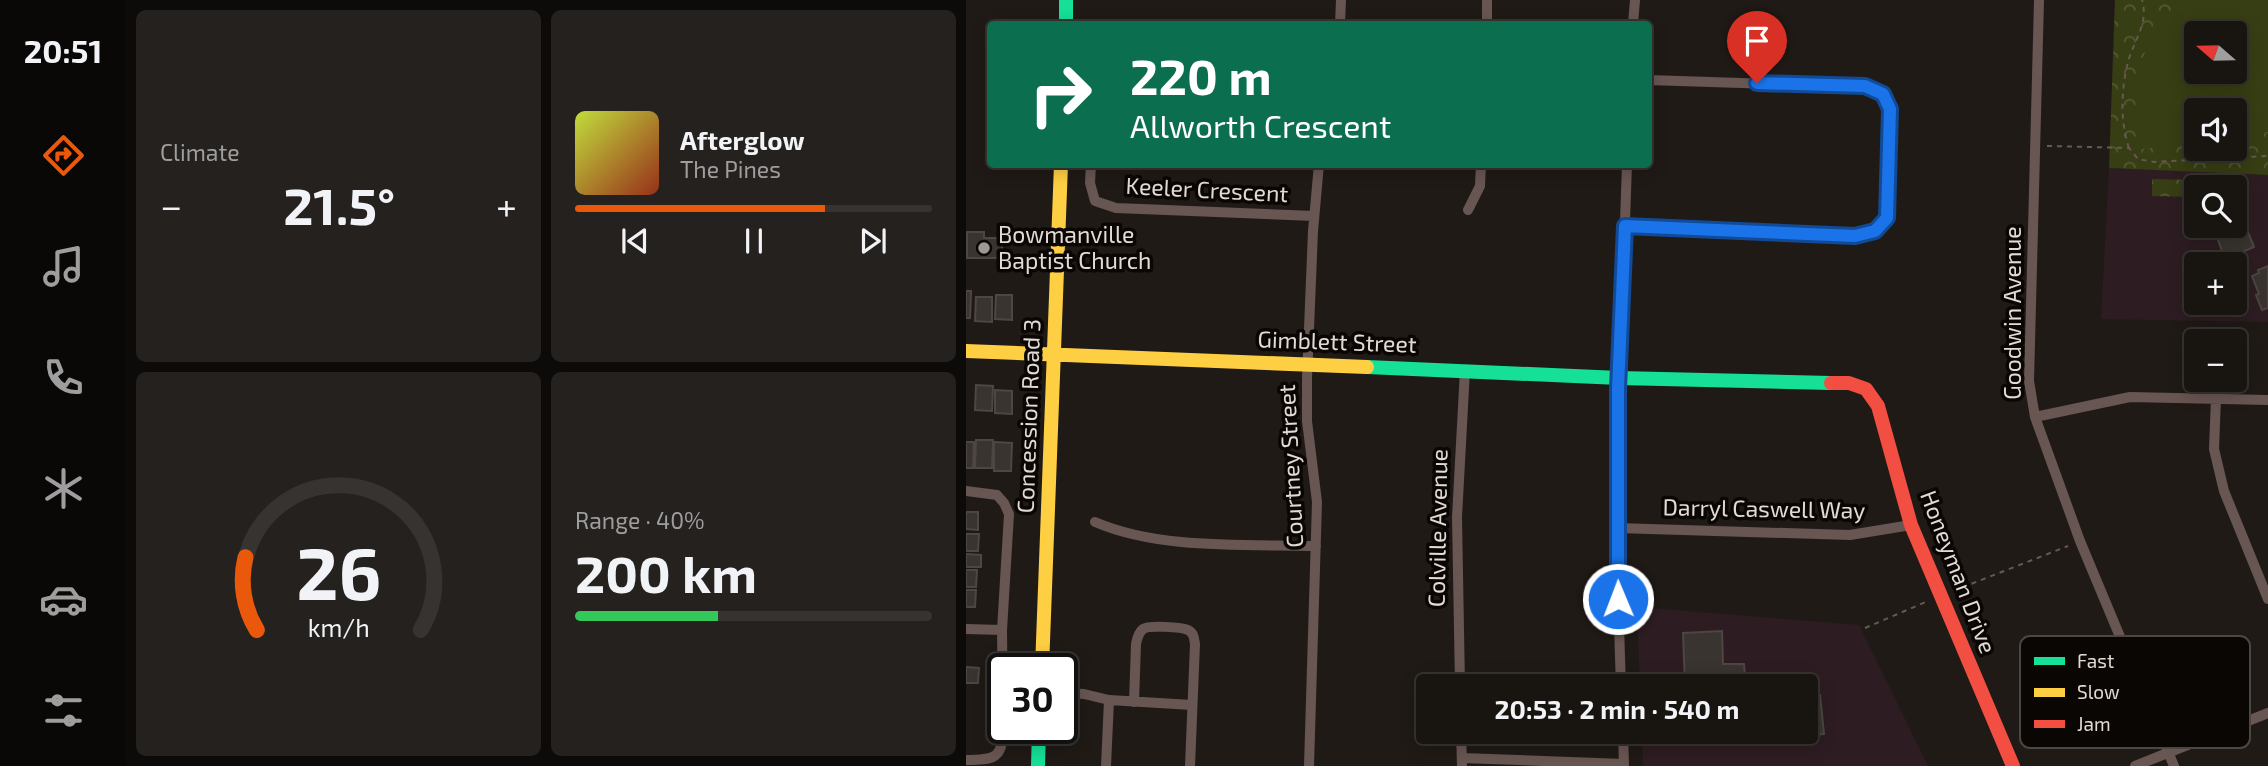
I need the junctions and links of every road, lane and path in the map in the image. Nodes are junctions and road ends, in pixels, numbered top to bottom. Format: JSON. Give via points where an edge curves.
{"nodes":[{"id":1,"x":1066,"y":0,"type":"edge"},
{"id":2,"x":1341,"y":0,"type":"edge"},
{"id":3,"x":1488,"y":0,"type":"edge"},
{"id":4,"x":1634,"y":0,"type":"edge"},
{"id":5,"x":2039,"y":0,"type":"edge"},
{"id":6,"x":2142,"y":0,"type":"edge"},
{"id":7,"x":1066,"y":21,"type":"edge"},
{"id":8,"x":1340,"y":21,"type":"edge"},
{"id":9,"x":1486,"y":21,"type":"edge"},
{"id":10,"x":1633,"y":21,"type":"edge"},
{"id":11,"x":1652,"y":80,"type":"edge"},
{"id":12,"x":2042,"y":146,"type":"dead end"},
{"id":13,"x":2129,"y":149,"type":"junction"},
{"id":14,"x":2267,"y":157,"type":"edge"},
{"id":15,"x":1060,"y":168,"type":"edge"},
{"id":16,"x":1091,"y":168,"type":"edge"},
{"id":17,"x":1319,"y":168,"type":"edge"},
{"id":18,"x":1481,"y":168,"type":"edge"},
{"id":19,"x":1628,"y":168,"type":"edge"},
{"id":20,"x":1468,"y":210,"type":"dead end"},
{"id":21,"x":1314,"y":216,"type":"junction"},
{"id":22,"x":1625,"y":226,"type":"junction"},
{"id":23,"x":966,"y":351,"type":"edge"},
{"id":24,"x":1054,"y":353,"type":"junction"},
{"id":25,"x":1308,"y":364,"type":"junction"},
{"id":26,"x":1465,"y":370,"type":"junction"},
{"id":27,"x":1619,"y":378,"type":"junction"},
{"id":28,"x":2216,"y":398,"type":"junction"},
{"id":29,"x":2268,"y":400,"type":"edge"},
{"id":30,"x":2035,"y":417,"type":"junction"},
{"id":31,"x":966,"y":491,"type":"edge"},
{"id":32,"x":1095,"y":522,"type":"dead end"},
{"id":33,"x":1911,"y":525,"type":"junction"},
{"id":34,"x":1617,"y":528,"type":"junction"},
{"id":35,"x":2080,"y":541,"type":"junction"},
{"id":36,"x":1316,"y":546,"type":"junction"},
{"id":37,"x":1941,"y":596,"type":"junction"},
{"id":38,"x":2268,"y":599,"type":"edge"},
{"id":39,"x":1865,"y":628,"type":"dead end"},
{"id":40,"x":966,"y":629,"type":"edge"},
{"id":41,"x":1002,"y":630,"type":"junction"},
{"id":42,"x":2120,"y":636,"type":"edge"},
{"id":43,"x":1002,"y":653,"type":"edge"},
{"id":44,"x":1043,"y":653,"type":"edge"},
{"id":45,"x":1460,"y":674,"type":"edge"},
{"id":46,"x":1621,"y":674,"type":"edge"},
{"id":47,"x":1078,"y":694,"type":"edge"},
{"id":48,"x":1109,"y":701,"type":"junction"},
{"id":49,"x":1134,"y":702,"type":"junction"},
{"id":50,"x":1192,"y":705,"type":"junction"},
{"id":51,"x":2268,"y":713,"type":"edge"},
{"id":52,"x":2250,"y":720,"type":"edge"},
{"id":53,"x":1003,"y":744,"type":"edge"},
{"id":54,"x":1039,"y":744,"type":"edge"},
{"id":55,"x":1461,"y":744,"type":"edge"},
{"id":56,"x":1623,"y":744,"type":"edge"},
{"id":57,"x":2168,"y":748,"type":"edge"},
{"id":58,"x":2182,"y":748,"type":"edge"},
{"id":59,"x":2170,"y":753,"type":"junction"},
{"id":60,"x":966,"y":760,"type":"edge"},
{"id":61,"x":1462,"y":762,"type":"edge"},
{"id":62,"x":1624,"y":765,"type":"edge"},
{"id":63,"x":1038,"y":766,"type":"edge"},
{"id":64,"x":1106,"y":766,"type":"edge"},
{"id":65,"x":1190,"y":766,"type":"edge"},
{"id":66,"x":1309,"y":766,"type":"edge"},
{"id":67,"x":2013,"y":766,"type":"edge"},
{"id":68,"x":2135,"y":766,"type":"edge"},
{"id":69,"x":2174,"y":766,"type":"edge"}],
"edges":[{"from":1,"to":7,"type":"street"},
{"from":2,"to":8,"type":"street"},
{"from":3,"to":9,"type":"street"},
{"from":4,"to":10,"type":"street"},
{"from":5,"to":30,"type":"street","name":"Goodwin Avenue","via":[[2029,381]]},
{"from":6,"to":13,"type":"path","via":[[2144,18],[2129,60],[2124,95],[2123,126]]},
{"from":11,"to":22,"type":"street","via":[[1865,86],[1883,94],[1890,109],[1887,218],[1875,231],[1855,236]]},
{"from":12,"to":13,"type":"path"},
{"from":13,"to":14,"type":"path","via":[[2138,159],[2154,162]]},
{"from":15,"to":24,"type":"street","name":"Concession Road 3"},
{"from":16,"to":21,"type":"street","name":"Keeler Crescent","via":[[1095,201],[1116,208]]},
{"from":17,"to":21,"type":"street","name":"Courtney Street"},
{"from":18,"to":20,"type":"street","via":[[1480,186]]},
{"from":19,"to":22,"type":"street"},
{"from":21,"to":25,"type":"street","name":"Courtney Street"},
{"from":22,"to":27,"type":"street"},
{"from":23,"to":24,"type":"street","name":"Gimblett Street"},
{"from":24,"to":25,"type":"street","name":"Gimblett Street"},
{"from":24,"to":44,"type":"street","name":"Concession Road 3"},
{"from":25,"to":26,"type":"street","name":"Gimblett Street"},
{"from":25,"to":36,"type":"street","name":"Courtney Street","via":[[1307,421],[1317,502]]},
{"from":26,"to":27,"type":"street","name":"Gimblett Street"},
{"from":26,"to":45,"type":"street","name":"Colville Avenue","via":[[1457,517]]},
{"from":27,"to":33,"type":"street","name":"Honeyman Drive","via":[[1849,383],[1866,389],[1878,406]]},
{"from":27,"to":34,"type":"street"},
{"from":28,"to":29,"type":"street"},
{"from":28,"to":30,"type":"street","via":[[2130,397]]},
{"from":28,"to":38,"type":"street","via":[[2214,449],[2224,491]]},
{"from":30,"to":35,"type":"street","name":"Goodwin Avenue"},
{"from":31,"to":41,"type":"street","via":[[997,495],[1009,514]]},
{"from":32,"to":36,"type":"street","via":[[1178,542]]},
{"from":33,"to":34,"type":"street","name":"Darryl Caswell Way","via":[[1850,535]]},
{"from":33,"to":37,"type":"street","name":"Honeyman Drive"},
{"from":34,"to":46,"type":"street"},
{"from":35,"to":37,"type":"path"},
{"from":35,"to":42,"type":"street","name":"Goodwin Avenue"},
{"from":36,"to":66,"type":"street","name":"Courtney Street"},
{"from":37,"to":39,"type":"path"},
{"from":37,"to":67,"type":"street","name":"Honeyman Drive"},
{"from":40,"to":41,"type":"street"},
{"from":41,"to":43,"type":"street"},
{"from":47,"to":48,"type":"street"},
{"from":48,"to":49,"type":"street"},
{"from":48,"to":64,"type":"street"},
{"from":49,"to":50,"type":"street"},
{"from":49,"to":50,"type":"street","via":[[1137,636],[1149,627],[1184,628],[1194,637]]},
{"from":50,"to":65,"type":"street"},
{"from":51,"to":52,"type":"street"},
{"from":53,"to":60,"type":"street","via":[[995,757]]},
{"from":54,"to":63,"type":"street"},
{"from":55,"to":61,"type":"street"},
{"from":56,"to":62,"type":"street"},
{"from":57,"to":59,"type":"street","name":"Goodwin Avenue"},
{"from":58,"to":59,"type":"street"},
{"from":59,"to":68,"type":"street"},
{"from":59,"to":69,"type":"street","name":"Goodwin Avenue"},
{"from":61,"to":62,"type":"street"}]}
